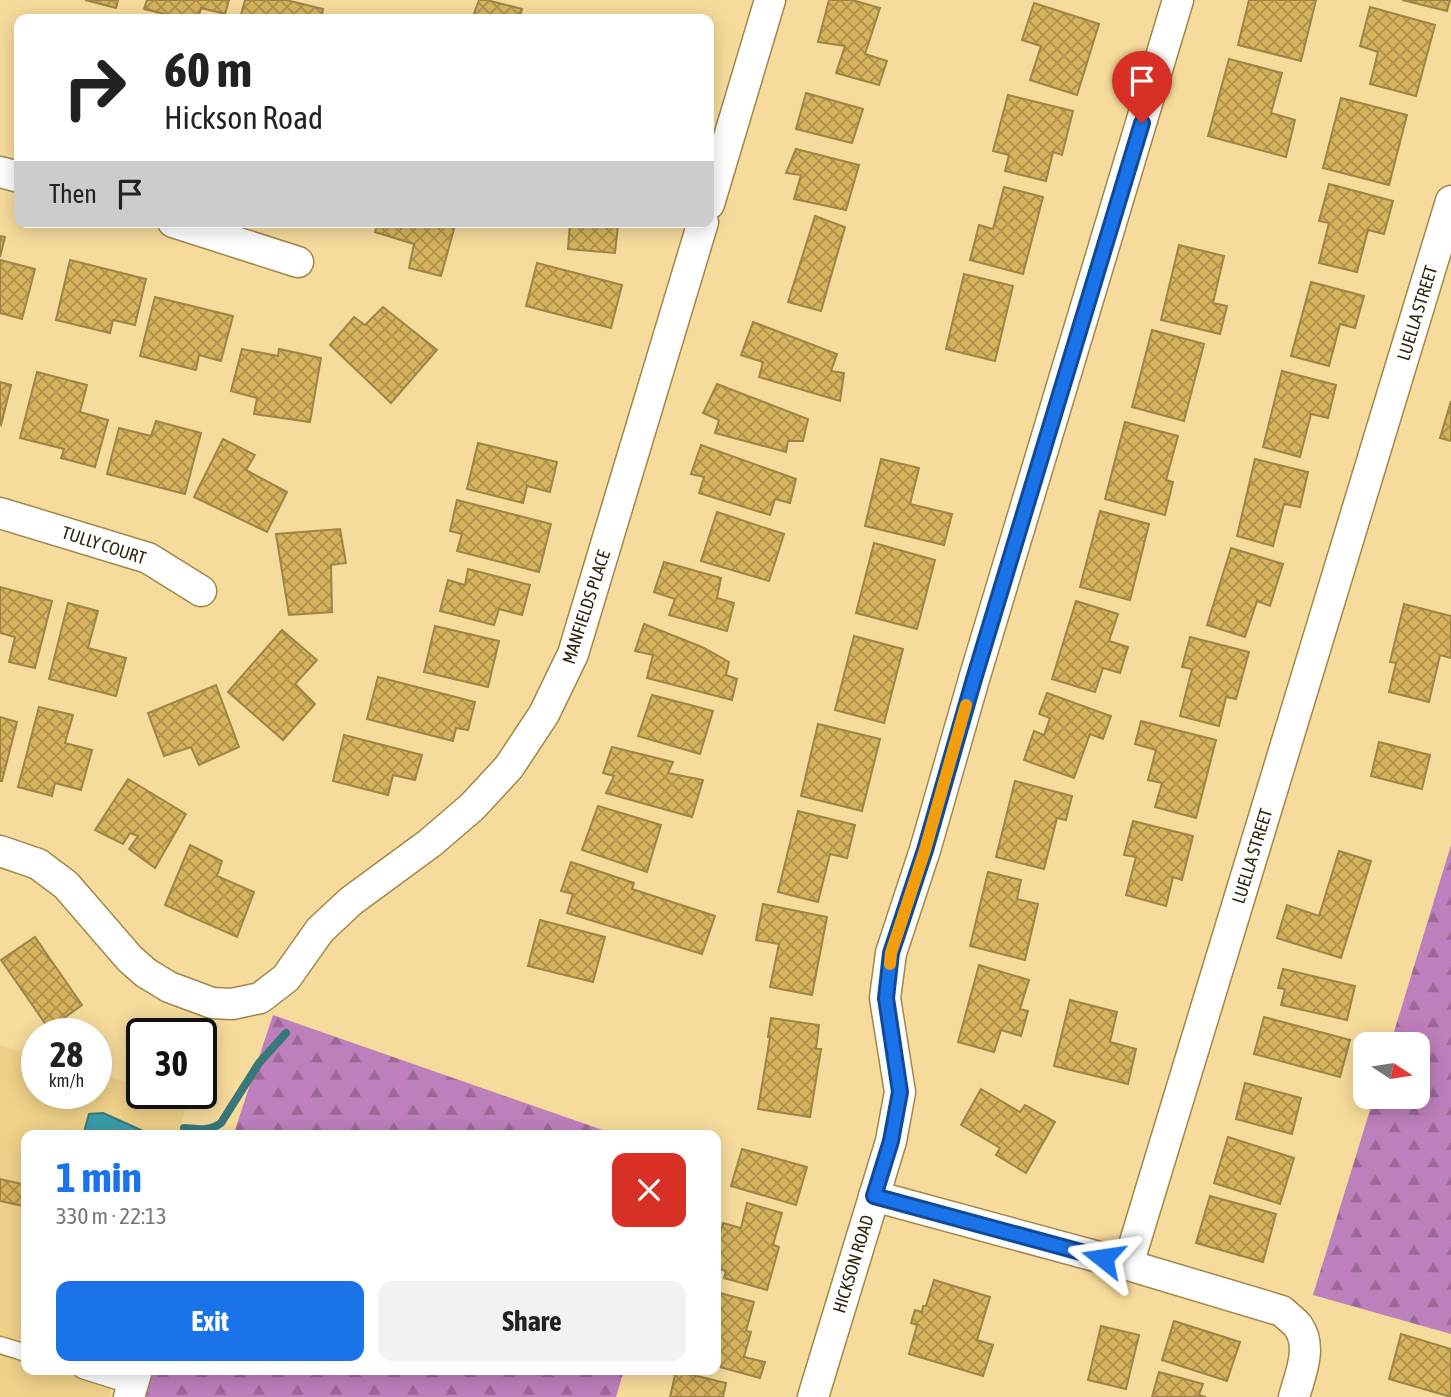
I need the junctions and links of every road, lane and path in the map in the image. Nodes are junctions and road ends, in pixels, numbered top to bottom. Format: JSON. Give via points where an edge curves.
{"nodes":[{"id":1,"x":770,"y":0,"type":"edge"},
{"id":2,"x":1178,"y":0,"type":"edge"},
{"id":3,"x":714,"y":187,"type":"edge"},
{"id":4,"x":1451,"y":201,"type":"edge"},
{"id":5,"x":192,"y":228,"type":"edge"},
{"id":6,"x":701,"y":228,"type":"edge"},
{"id":7,"x":298,"y":262,"type":"dead end"},
{"id":8,"x":0,"y":513,"type":"edge"},
{"id":9,"x":201,"y":591,"type":"dead end"},
{"id":10,"x":0,"y":851,"type":"edge"},
{"id":11,"x":874,"y":1196,"type":"junction"},
{"id":12,"x":1128,"y":1265,"type":"junction"},
{"id":13,"x":0,"y":1345,"type":"edge"},
{"id":14,"x":21,"y":1351,"type":"edge"},
{"id":15,"x":100,"y":1375,"type":"edge"},
{"id":16,"x":133,"y":1384,"type":"edge"},
{"id":17,"x":813,"y":1397,"type":"edge"},
{"id":18,"x":1294,"y":1397,"type":"edge"}],
"edges":[{"from":1,"to":3,"type":"street"},
{"from":2,"to":11,"type":"street","name":"HICKSON ROAD","via":[[891,953],[886,998],[900,1092]]},
{"from":4,"to":12,"type":"street","name":"LUELLA STREET"},
{"from":5,"to":7,"type":"street"},
{"from":6,"to":10,"type":"street","name":"MANFIELDS PLACE","via":[[573,654],[544,714],[509,767],[472,807],[351,901],[320,930],[286,978],[260,998],[232,1004],[212,1003],[169,987],[130,959],[66,885],[38,864]]},
{"from":8,"to":9,"type":"street","name":"TULLY COURT","via":[[148,558]]},
{"from":11,"to":12,"type":"street"},
{"from":11,"to":17,"type":"street","name":"HICKSON ROAD"},
{"from":12,"to":18,"type":"street","via":[[1282,1311],[1297,1325],[1306,1351]]},
{"from":13,"to":14,"type":"lane"},
{"from":15,"to":16,"type":"lane"}]}
